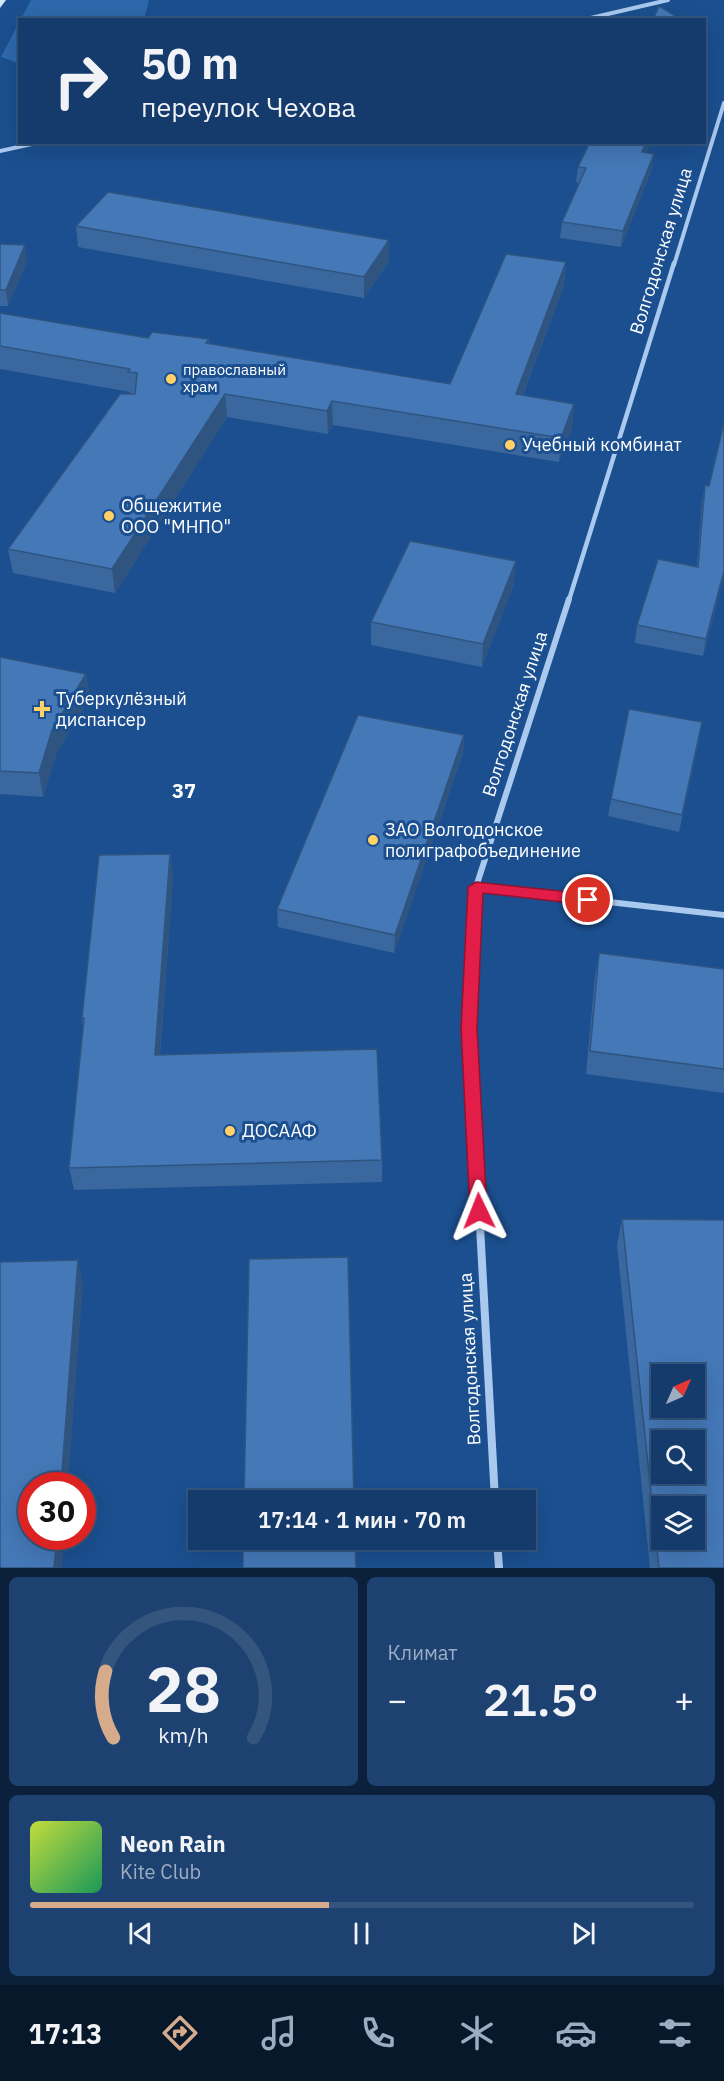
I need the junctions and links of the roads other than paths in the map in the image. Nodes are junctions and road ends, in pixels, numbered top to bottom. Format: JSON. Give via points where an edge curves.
{"nodes":[{"id":1,"x":3,"y":0,"type":"edge"},
{"id":2,"x":668,"y":0,"type":"edge"},
{"id":3,"x":0,"y":6,"type":"edge"},
{"id":4,"x":591,"y":18,"type":"edge"},
{"id":5,"x":724,"y":103,"type":"edge"},
{"id":6,"x":32,"y":144,"type":"edge"},
{"id":7,"x":0,"y":151,"type":"edge"},
{"id":8,"x":476,"y":887,"type":"junction"},
{"id":9,"x":724,"y":915,"type":"edge"},
{"id":10,"x":494,"y":1490,"type":"edge"},
{"id":11,"x":498,"y":1550,"type":"edge"},
{"id":12,"x":499,"y":1568,"type":"edge"}],
"edges":[{"from":1,"to":3,"type":"main road"},
{"from":2,"to":4,"type":"street"},
{"from":5,"to":8,"type":"street","name":"Волгодонская улица"},
{"from":6,"to":7,"type":"street"},
{"from":8,"to":9,"type":"street"},
{"from":8,"to":10,"type":"street","name":"Волгодонская улица","via":[[469,1028]]},
{"from":11,"to":12,"type":"street"}]}
